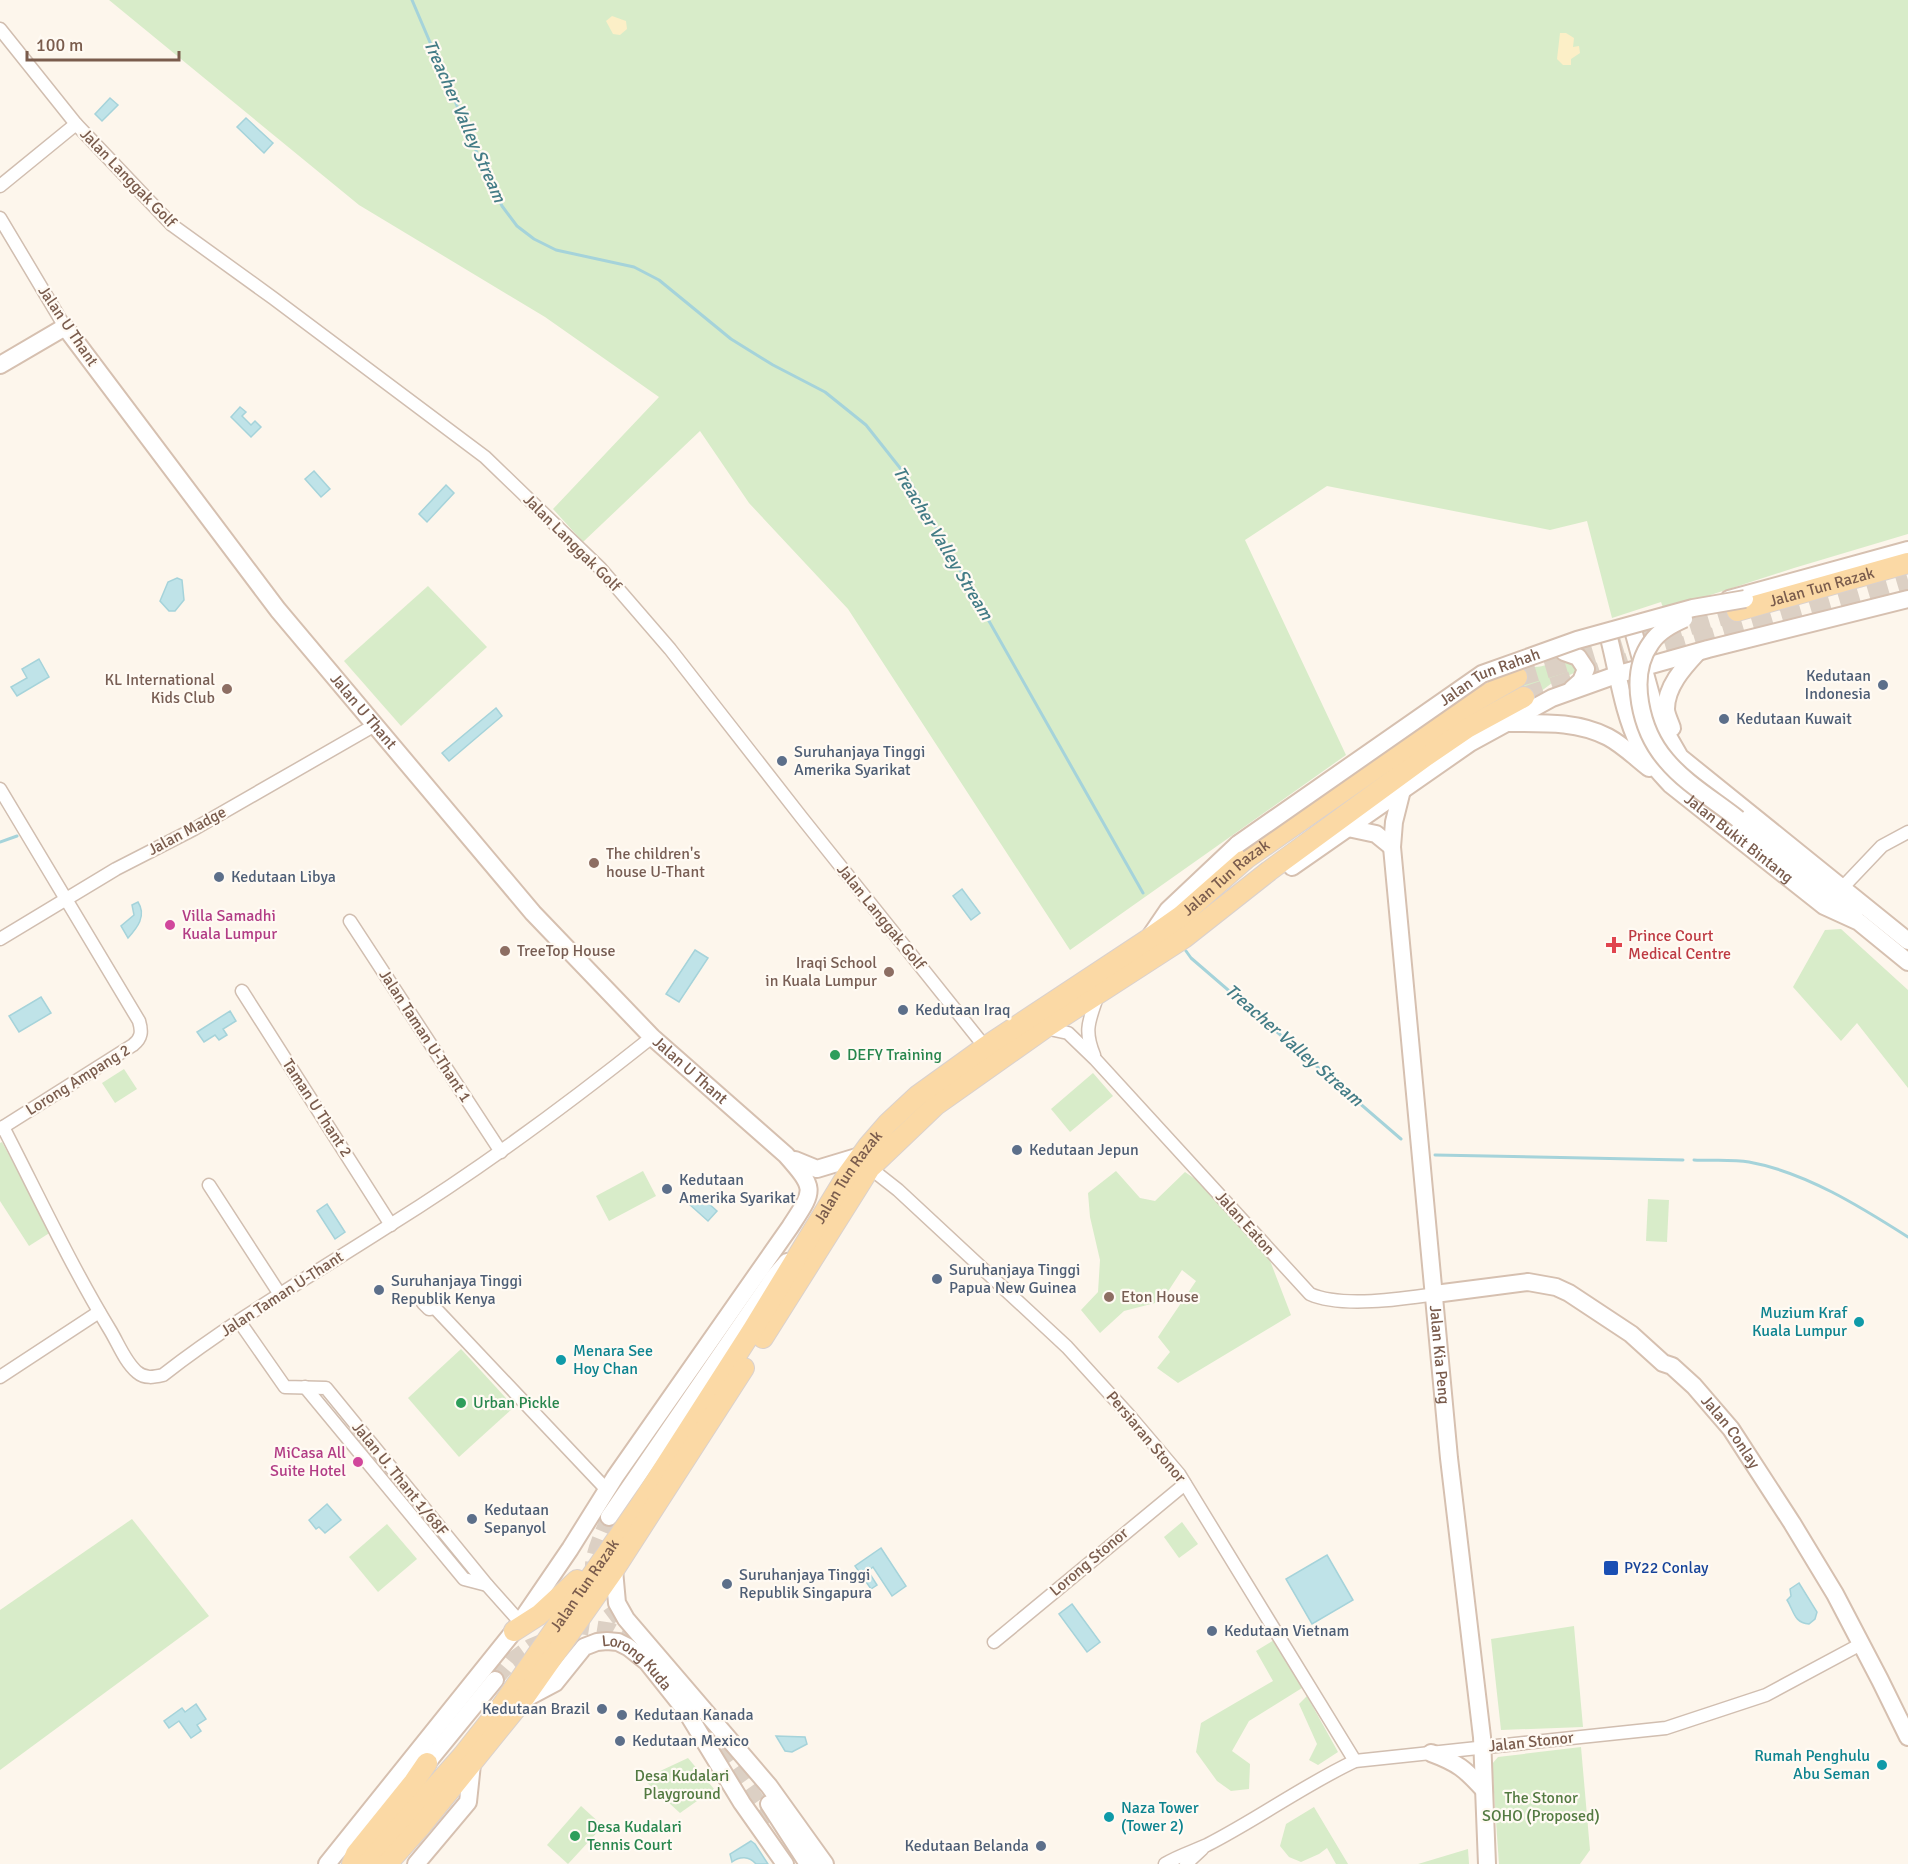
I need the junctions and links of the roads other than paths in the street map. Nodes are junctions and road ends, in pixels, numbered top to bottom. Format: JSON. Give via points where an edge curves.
{"nodes":[{"id":1,"x":0,"y":29,"type":"edge"},
{"id":2,"x":76,"y":124,"type":"junction"},
{"id":3,"x":0,"y":186,"type":"edge"},
{"id":4,"x":0,"y":218,"type":"edge"},
{"id":5,"x":65,"y":327,"type":"junction"},
{"id":6,"x":0,"y":365,"type":"edge"},
{"id":7,"x":1908,"y":550,"type":"edge"},
{"id":8,"x":1908,"y":555,"type":"edge"},
{"id":9,"x":1908,"y":563,"type":"edge"},
{"id":10,"x":1908,"y":598,"type":"edge"},
{"id":11,"x":1741,"y":605,"type":"junction"},
{"id":12,"x":1633,"y":630,"type":"junction"},
{"id":13,"x":1609,"y":638,"type":"junction"},
{"id":14,"x":1564,"y":652,"type":"junction"},
{"id":15,"x":1698,"y":652,"type":"junction"},
{"id":16,"x":1642,"y":668,"type":"junction"},
{"id":17,"x":1619,"y":674,"type":"junction"},
{"id":18,"x":1516,"y":677,"type":"tunnel mouth"},
{"id":19,"x":1571,"y":689,"type":"junction"},
{"id":20,"x":1524,"y":697,"type":"tunnel mouth"},
{"id":21,"x":1504,"y":723,"type":"junction"},
{"id":22,"x":375,"y":725,"type":"junction"},
{"id":23,"x":1680,"y":757,"type":"junction"},
{"id":24,"x":1671,"y":785,"type":"junction"},
{"id":25,"x":0,"y":789,"type":"edge"},
{"id":26,"x":1402,"y":790,"type":"junction"},
{"id":27,"x":1348,"y":828,"type":"junction"},
{"id":28,"x":1908,"y":832,"type":"edge"},
{"id":29,"x":1392,"y":847,"type":"junction"},
{"id":30,"x":1243,"y":851,"type":"junction"},
{"id":31,"x":1292,"y":867,"type":"joint"},
{"id":32,"x":1843,"y":887,"type":"junction"},
{"id":33,"x":66,"y":898,"type":"junction"},
{"id":34,"x":350,"y":921,"type":"dead end"},
{"id":35,"x":1859,"y":922,"type":"junction"},
{"id":36,"x":1201,"y":925,"type":"junction"},
{"id":37,"x":0,"y":939,"type":"edge"},
{"id":38,"x":1908,"y":941,"type":"edge"},
{"id":39,"x":1908,"y":962,"type":"edge"},
{"id":40,"x":242,"y":991,"type":"dead end"},
{"id":41,"x":1099,"y":994,"type":"junction"},
{"id":42,"x":1045,"y":1028,"type":"junction"},
{"id":43,"x":652,"y":1038,"type":"junction"},
{"id":44,"x":985,"y":1047,"type":"junction"},
{"id":45,"x":1095,"y":1059,"type":"junction"},
{"id":46,"x":2,"y":1128,"type":"edge"},
{"id":47,"x":501,"y":1152,"type":"junction"},
{"id":48,"x":786,"y":1155,"type":"junction"},
{"id":49,"x":865,"y":1162,"type":"junction"},
{"id":50,"x":209,"y":1185,"type":"dead end"},
{"id":51,"x":391,"y":1225,"type":"junction"},
{"id":52,"x":790,"y":1227,"type":"joint"},
{"id":53,"x":811,"y":1235,"type":"junction"},
{"id":54,"x":279,"y":1293,"type":"junction"},
{"id":55,"x":1435,"y":1294,"type":"junction"},
{"id":56,"x":423,"y":1303,"type":"dead end"},
{"id":57,"x":99,"y":1312,"type":"junction"},
{"id":58,"x":238,"y":1321,"type":"junction"},
{"id":59,"x":0,"y":1377,"type":"edge"},
{"id":60,"x":1185,"y":1484,"type":"junction"},
{"id":61,"x":607,"y":1490,"type":"junction"},
{"id":62,"x":609,"y":1517,"type":"tunnel mouth"},
{"id":63,"x":615,"y":1541,"type":"junction"},
{"id":64,"x":614,"y":1570,"type":"junction"},
{"id":65,"x":517,"y":1627,"type":"junction"},
{"id":66,"x":994,"y":1642,"type":"dead end"},
{"id":67,"x":1861,"y":1644,"type":"junction"},
{"id":68,"x":495,"y":1680,"type":"tunnel mouth"},
{"id":69,"x":522,"y":1701,"type":"junction"},
{"id":70,"x":1908,"y":1737,"type":"edge"},
{"id":71,"x":1482,"y":1747,"type":"junction"},
{"id":72,"x":1431,"y":1753,"type":"junction"},
{"id":73,"x":1355,"y":1761,"type":"junction"},
{"id":74,"x":427,"y":1763,"type":"junction"},
{"id":75,"x":472,"y":1764,"type":"junction"},
{"id":76,"x":769,"y":1786,"type":"junction"},
{"id":77,"x":1484,"y":1790,"type":"junction"},
{"id":78,"x":769,"y":1804,"type":"tunnel mouth"},
{"id":79,"x":754,"y":1820,"type":"junction"},
{"id":80,"x":1205,"y":1846,"type":"junction"},
{"id":81,"x":793,"y":1860,"type":"edge"},
{"id":82,"x":330,"y":1861,"type":"edge"},
{"id":83,"x":352,"y":1864,"type":"edge"},
{"id":84,"x":367,"y":1864,"type":"edge"},
{"id":85,"x":387,"y":1864,"type":"edge"},
{"id":86,"x":416,"y":1864,"type":"edge"},
{"id":87,"x":808,"y":1864,"type":"edge"},
{"id":88,"x":825,"y":1864,"type":"edge"},
{"id":89,"x":1165,"y":1864,"type":"edge"},
{"id":90,"x":1186,"y":1864,"type":"edge"},
{"id":91,"x":1487,"y":1864,"type":"edge"}],
"edges":[{"from":1,"to":2,"type":"street","name":"Jalan Langgak Golf"},
{"from":2,"to":3,"type":"street","name":"Jalan Langgak Golf"},
{"from":2,"to":44,"type":"street","name":"Jalan Langgak Golf","via":[[172,225],[485,457],[586,554],[670,649]]},
{"from":4,"to":5,"type":"street","name":"Jalan U Thant"},
{"from":5,"to":6,"type":"main road"},
{"from":5,"to":22,"type":"main road","name":"Jalan U Thant","via":[[278,610]]},
{"from":7,"to":12,"type":"main road"},
{"from":8,"to":11,"type":"main road","name":"Jalan Tun Rahah"},
{"from":9,"to":11,"type":"main road","name":"Jalan Tun Razak"},
{"from":10,"to":15,"type":"main road"},
{"from":11,"to":30,"type":"main road","name":"Jalan Tun Rahah","bridge":true,"via":[[1693,608],[1576,640],[1482,674]]},
{"from":11,"to":35,"type":"main road","bridge":true,"via":[[1701,612],[1666,627],[1651,642],[1638,676],[1645,717],[1666,760],[1842,903]]},
{"from":12,"to":13,"type":"main road"},
{"from":12,"to":16,"type":"main road","name":"Jalan Bukit Bintang"},
{"from":13,"to":14,"type":"main road"},
{"from":13,"to":17,"type":"main road","name":"Jalan Bukit Bintang"},
{"from":14,"to":19,"type":"main road","via":[[1578,657],[1586,669],[1581,681]]},
{"from":14,"to":30,"type":"main road","via":[[1495,676]]},
{"from":15,"to":16,"type":"main road"},
{"from":15,"to":23,"type":"main road","via":[[1676,677],[1666,709]]},
{"from":16,"to":17,"type":"main road"},
{"from":16,"to":23,"type":"main road","name":"Jalan Bukit Bintang","via":[[1657,717]]},
{"from":17,"to":19,"type":"main road"},
{"from":17,"to":24,"type":"main road","name":"Jalan Bukit Bintang","via":[[1640,746]]},
{"from":18,"to":30,"type":"main road","name":"Jalan Tun Razak"},
{"from":19,"to":21,"type":"main road"},
{"from":20,"to":36,"type":"main road","name":"Jalan Tun Razak","via":[[1426,756]]},
{"from":21,"to":24,"type":"main road","via":[[1551,722],[1595,731]]},
{"from":21,"to":26,"type":"main road"},
{"from":22,"to":33,"type":"street","name":"Jalan Madge"},
{"from":22,"to":43,"type":"main road","name":"Jalan U Thant","via":[[534,913]]},
{"from":23,"to":32,"type":"main road","name":"Jalan Bukit Bintang"},
{"from":24,"to":35,"type":"main road","name":"Jalan Bukit Bintang","via":[[1824,906]]},
{"from":25,"to":33,"type":"street"},
{"from":26,"to":27,"type":"main road"},
{"from":26,"to":29,"type":"main road","name":"Jalan Kia Peng"},
{"from":27,"to":29,"type":"main road","via":[[1376,834]]},
{"from":27,"to":31,"type":"main road"},
{"from":28,"to":32,"type":"street","via":[[1882,846]]},
{"from":29,"to":55,"type":"main road","name":"Jalan Kia Peng"},
{"from":30,"to":44,"type":"main road","name":"Jalan Tun Razak","via":[[1181,916]]},
{"from":31,"to":36,"type":"main road"},
{"from":32,"to":38,"type":"main road","name":"Jalan Bukit Bintang"},
{"from":33,"to":37,"type":"street","name":"Jalan Madge"},
{"from":33,"to":46,"type":"street","name":"Lorong Ampang 2","via":[[140,1021],[141,1035],[134,1045]]},
{"from":34,"to":47,"type":"street","name":"Jalan Taman U-Thant 1"},
{"from":35,"to":39,"type":"main road","name":"Jalan Bukit Bintang"},
{"from":36,"to":41,"type":"main road","name":"Jalan Tun Razak"},
{"from":40,"to":51,"type":"street","name":"Taman U Thant 2"},
{"from":41,"to":42,"type":"main road","name":"Jalan Tun Razak"},
{"from":41,"to":45,"type":"street","name":"Jalan Eaton","via":[[1087,1035]]},
{"from":42,"to":45,"type":"street","name":"Jalan Eaton","via":[[1068,1033]]},
{"from":42,"to":49,"type":"main road","name":"Jalan Tun Razak","via":[[936,1105]]},
{"from":43,"to":47,"type":"street","name":"Jalan Taman U-Thant"},
{"from":43,"to":48,"type":"main road","name":"Jalan U Thant"},
{"from":44,"to":49,"type":"main road","name":"Jalan Tun Razak","via":[[917,1096],[888,1123]]},
{"from":45,"to":55,"type":"street","name":"Jalan Eaton","via":[[1310,1294],[1345,1301],[1380,1301]]},
{"from":46,"to":57,"type":"street","name":"Jalan Taman U-Thant"},
{"from":47,"to":51,"type":"street","name":"Jalan Taman U-Thant"},
{"from":48,"to":49,"type":"main road","name":"Jalan U Thant","via":[[817,1169]]},
{"from":48,"to":52,"type":"main road","name":"Jalan U Thant","via":[[810,1188],[808,1199]]},
{"from":49,"to":53,"type":"main road","name":"Jalan Tun Razak"},
{"from":49,"to":60,"type":"street","name":"Persiaran Stonor","via":[[1067,1347]]},
{"from":49,"to":64,"type":"main road","name":"Jalan Tun Razak","via":[[690,1455]]},
{"from":50,"to":54,"type":"street"},
{"from":51,"to":54,"type":"street","name":"Jalan Taman U-Thant"},
{"from":52,"to":61,"type":"main road","name":"Jalan Tun Razak"},
{"from":53,"to":62,"type":"main road","via":[[774,1277]]},
{"from":53,"to":63,"type":"main road","name":"Jalan Tun Razak"},
{"from":54,"to":58,"type":"street","name":"Jalan Taman U-Thant"},
{"from":55,"to":67,"type":"main road","name":"Jalan Conlay","via":[[1528,1282],[1556,1287],[1631,1334],[1672,1366],[1704,1396],[1746,1449]]},
{"from":55,"to":71,"type":"main road","name":"Jalan Kia Peng"},
{"from":56,"to":61,"type":"street","via":[[429,1310],[435,1308]]},
{"from":57,"to":58,"type":"street","name":"Jalan Taman U-Thant","via":[[132,1366],[145,1377],[153,1378],[163,1375]]},
{"from":57,"to":59,"type":"street"},
{"from":58,"to":65,"type":"street","name":"Jalan U. Thant 1/68F","via":[[285,1387],[326,1388]]},
{"from":60,"to":66,"type":"street","name":"Lorong Stonor"},
{"from":60,"to":73,"type":"street","name":"Persiaran Stonor"},
{"from":61,"to":65,"type":"main road","name":"Jalan Tun Razak"},
{"from":63,"to":65,"type":"main road","via":[[561,1596]]},
{"from":63,"to":84,"type":"main road","name":"Jalan Tun Razak","via":[[501,1707]]},
{"from":64,"to":69,"type":"main road","name":"Jalan Tun Razak"},
{"from":64,"to":76,"type":"main road","name":"Lorong Kuda","via":[[617,1603],[626,1619]]},
{"from":65,"to":82,"type":"main road","name":"Jalan Tun Razak"},
{"from":67,"to":70,"type":"main road","name":"Jalan Conlay"},
{"from":67,"to":71,"type":"street","name":"Jalan Stonor","via":[[1766,1695],[1665,1728]]},
{"from":68,"to":74,"type":"main road"},
{"from":69,"to":75,"type":"main road","name":"Jalan Tun Razak"},
{"from":69,"to":79,"type":"main road","name":"Lorong Kuda","via":[[555,1683],[584,1647],[607,1641],[628,1647],[647,1662],[686,1711]]},
{"from":71,"to":72,"type":"street","name":"Jalan Stonor"},
{"from":71,"to":77,"type":"main road","name":"Jalan Kia Peng"},
{"from":72,"to":73,"type":"street","name":"Jalan Stonor"},
{"from":72,"to":77,"type":"main road","via":[[1464,1768]]},
{"from":73,"to":80,"type":"street","name":"Jalan Stonor"},
{"from":74,"to":82,"type":"main road","via":[[405,1782],[350,1847]]},
{"from":74,"to":83,"type":"main road"},
{"from":75,"to":85,"type":"main road","name":"Jalan Tun Razak"},
{"from":75,"to":86,"type":"main road","via":[[468,1802]]},
{"from":76,"to":79,"type":"main road","via":[[754,1777],[744,1786],[744,1797]]},
{"from":76,"to":88,"type":"main road","name":"Lorong Kuda"},
{"from":77,"to":91,"type":"main road","name":"Jalan Kia Peng"},
{"from":78,"to":87,"type":"main road"},
{"from":79,"to":81,"type":"main road","name":"Lorong Kuda"},
{"from":80,"to":89,"type":"street","name":"Jalan Stonor"},
{"from":80,"to":90,"type":"street","name":"Jalan Stonor"}]}
